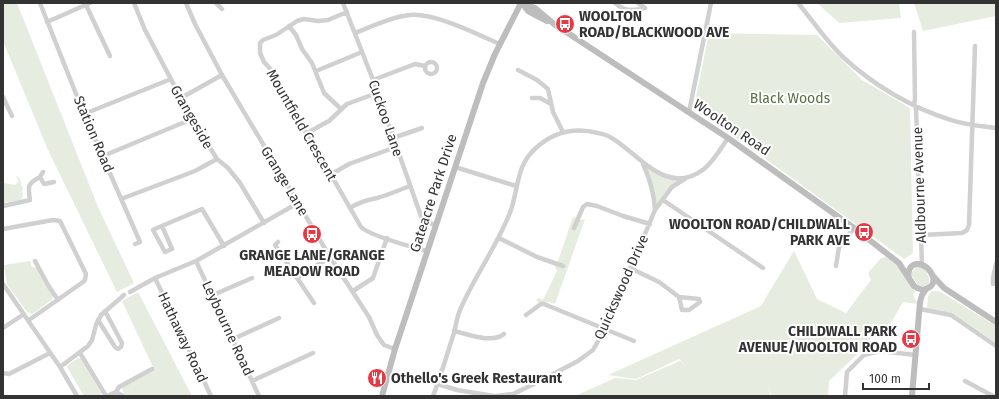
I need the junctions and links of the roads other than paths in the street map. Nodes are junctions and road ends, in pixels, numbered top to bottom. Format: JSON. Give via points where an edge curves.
{"nodes":[{"id":1,"x":40,"y":3,"type":"edge"},
{"id":2,"x":134,"y":3,"type":"edge"},
{"id":3,"x":186,"y":3,"type":"edge"},
{"id":4,"x":216,"y":3,"type":"edge"},
{"id":5,"x":343,"y":3,"type":"edge"},
{"id":6,"x":522,"y":3,"type":"edge"},
{"id":7,"x":615,"y":3,"type":"edge"},
{"id":8,"x":638,"y":3,"type":"edge"},
{"id":9,"x":711,"y":3,"type":"edge"},
{"id":10,"x":798,"y":3,"type":"edge"},
{"id":11,"x":88,"y":4,"type":"edge"},
{"id":12,"x":535,"y":6,"type":"edge"},
{"id":13,"x":222,"y":9,"type":"dead end"},
{"id":14,"x":347,"y":12,"type":"junction"},
{"id":15,"x":47,"y":22,"type":"junction"},
{"id":16,"x":554,"y":24,"type":"junction"},
{"id":17,"x":289,"y":26,"type":"junction"},
{"id":18,"x":914,"y":32,"type":"dead end"},
{"id":19,"x":355,"y":33,"type":"junction"},
{"id":20,"x":500,"y":44,"type":"junction"},
{"id":21,"x":975,"y":46,"type":"dead end"},
{"id":22,"x":362,"y":52,"type":"junction"},
{"id":23,"x":110,"y":56,"type":"dead end"},
{"id":24,"x":425,"y":66,"type":"dead end"},
{"id":25,"x":518,"y":70,"type":"dead end"},
{"id":26,"x":316,"y":71,"type":"junction"},
{"id":27,"x":222,"y":75,"type":"junction"},
{"id":28,"x":171,"y":79,"type":"junction"},
{"id":29,"x":373,"y":80,"type":"junction"},
{"id":30,"x":377,"y":93,"type":"junction"},
{"id":31,"x":3,"y":97,"type":"edge"},
{"id":32,"x":181,"y":98,"type":"junction"},
{"id":33,"x":532,"y":98,"type":"dead end"},
{"id":34,"x":551,"y":104,"type":"junction"},
{"id":35,"x":916,"y":106,"type":"junction"},
{"id":36,"x":340,"y":109,"type":"junction"},
{"id":37,"x":689,"y":112,"type":"junction"},
{"id":38,"x":84,"y":114,"type":"junction"},
{"id":39,"x":12,"y":116,"type":"dead end"},
{"id":40,"x":192,"y":119,"type":"junction"},
{"id":41,"x":973,"y":124,"type":"junction"},
{"id":42,"x":422,"y":128,"type":"dead end"},
{"id":43,"x":996,"y":128,"type":"edge"},
{"id":44,"x":562,"y":132,"type":"junction"},
{"id":45,"x":307,"y":133,"type":"junction"},
{"id":46,"x":393,"y":138,"type":"junction"},
{"id":47,"x":728,"y":138,"type":"junction"},
{"id":48,"x":396,"y":147,"type":"junction"},
{"id":49,"x":103,"y":156,"type":"junction"},
{"id":50,"x":217,"y":159,"type":"junction"},
{"id":51,"x":642,"y":162,"type":"junction"},
{"id":52,"x":455,"y":167,"type":"junction"},
{"id":53,"x":43,"y":172,"type":"dead end"},
{"id":54,"x":330,"y":175,"type":"junction"},
{"id":55,"x":40,"y":177,"type":"junction"},
{"id":56,"x":686,"y":178,"type":"junction"},
{"id":57,"x":54,"y":182,"type":"dead end"},
{"id":58,"x":410,"y":186,"type":"junction"},
{"id":59,"x":516,"y":186,"type":"junction"},
{"id":60,"x":121,"y":199,"type":"junction"},
{"id":61,"x":663,"y":200,"type":"junction"},
{"id":62,"x":298,"y":203,"type":"junction"},
{"id":63,"x":3,"y":206,"type":"edge"},
{"id":64,"x":350,"y":208,"type":"junction"},
{"id":65,"x":655,"y":210,"type":"junction"},
{"id":66,"x":264,"y":223,"type":"junction"},
{"id":67,"x":436,"y":224,"type":"junction"},
{"id":68,"x":650,"y":224,"type":"junction"},
{"id":69,"x":162,"y":226,"type":"junction"},
{"id":70,"x":574,"y":228,"type":"dead end"},
{"id":71,"x":854,"y":228,"type":"junction"},
{"id":72,"x":3,"y":229,"type":"edge"},
{"id":73,"x":922,"y":235,"type":"junction"},
{"id":74,"x":386,"y":238,"type":"junction"},
{"id":75,"x":499,"y":238,"type":"junction"},
{"id":76,"x":278,"y":242,"type":"dead end"},
{"id":77,"x":136,"y":244,"type":"dead end"},
{"id":78,"x":224,"y":246,"type":"junction"},
{"id":79,"x":427,"y":251,"type":"junction"},
{"id":80,"x":891,"y":256,"type":"junction"},
{"id":81,"x":330,"y":257,"type":"junction"},
{"id":82,"x":35,"y":261,"type":"dead end"},
{"id":83,"x":196,"y":261,"type":"junction"},
{"id":84,"x":922,"y":264,"type":"junction"},
{"id":85,"x":996,"y":264,"type":"edge"},
{"id":86,"x":913,"y":265,"type":"junction"},
{"id":87,"x":563,"y":266,"type":"dead end"},
{"id":88,"x":836,"y":266,"type":"dead end"},
{"id":89,"x":630,"y":268,"type":"junction"},
{"id":90,"x":763,"y":268,"type":"dead end"},
{"id":91,"x":932,"y":275,"type":"junction"},
{"id":92,"x":155,"y":278,"type":"junction"},
{"id":93,"x":252,"y":278,"type":"dead end"},
{"id":94,"x":297,"y":278,"type":"junction"},
{"id":95,"x":909,"y":278,"type":"junction"},
{"id":96,"x":3,"y":284,"type":"edge"},
{"id":97,"x":994,"y":284,"type":"dead end"},
{"id":98,"x":914,"y":286,"type":"junction"},
{"id":99,"x":928,"y":288,"type":"junction"},
{"id":100,"x":944,"y":288,"type":"junction"},
{"id":101,"x":353,"y":291,"type":"junction"},
{"id":102,"x":130,"y":292,"type":"dead end"},
{"id":103,"x":124,"y":295,"type":"dead end"},
{"id":104,"x":213,"y":295,"type":"junction"},
{"id":105,"x":678,"y":297,"type":"junction"},
{"id":106,"x":58,"y":300,"type":"junction"},
{"id":107,"x":920,"y":302,"type":"junction"},
{"id":108,"x":314,"y":303,"type":"dead end"},
{"id":109,"x":920,"y":309,"type":"junction"},
{"id":110,"x":105,"y":311,"type":"junction"},
{"id":111,"x":24,"y":314,"type":"junction"},
{"id":112,"x":526,"y":315,"type":"dead end"},
{"id":113,"x":279,"y":318,"type":"dead end"},
{"id":114,"x":29,"y":320,"type":"junction"},
{"id":115,"x":98,"y":320,"type":"junction"},
{"id":116,"x":996,"y":322,"type":"edge"},
{"id":117,"x":3,"y":328,"type":"edge"},
{"id":118,"x":605,"y":329,"type":"junction"},
{"id":119,"x":454,"y":331,"type":"junction"},
{"id":120,"x":504,"y":334,"type":"dead end"},
{"id":121,"x":233,"y":339,"type":"junction"},
{"id":122,"x":634,"y":341,"type":"dead end"},
{"id":123,"x":996,"y":346,"type":"edge"},
{"id":124,"x":395,"y":349,"type":"junction"},
{"id":125,"x":50,"y":353,"type":"junction"},
{"id":126,"x":80,"y":353,"type":"junction"},
{"id":127,"x":313,"y":353,"type":"dead end"},
{"id":128,"x":916,"y":355,"type":"junction"},
{"id":129,"x":60,"y":367,"type":"junction"},
{"id":130,"x":152,"y":369,"type":"dead end"},
{"id":131,"x":3,"y":373,"type":"edge"},
{"id":132,"x":252,"y":381,"type":"junction"},
{"id":133,"x":965,"y":381,"type":"dead end"},
{"id":134,"x":438,"y":384,"type":"junction"},
{"id":135,"x":457,"y":390,"type":"junction"},
{"id":136,"x":116,"y":392,"type":"junction"},
{"id":137,"x":75,"y":395,"type":"edge"},
{"id":138,"x":106,"y":396,"type":"edge"},
{"id":139,"x":123,"y":396,"type":"edge"},
{"id":140,"x":211,"y":396,"type":"edge"},
{"id":141,"x":259,"y":396,"type":"edge"},
{"id":142,"x":382,"y":396,"type":"edge"},
{"id":143,"x":433,"y":396,"type":"edge"},
{"id":144,"x":456,"y":396,"type":"edge"},
{"id":145,"x":495,"y":396,"type":"edge"},
{"id":146,"x":845,"y":396,"type":"edge"},
{"id":147,"x":912,"y":396,"type":"edge"},
{"id":148,"x":993,"y":396,"type":"edge"}],
"edges":[{"from":1,"to":15,"type":"street","name":"Station Road"},
{"from":2,"to":28,"type":"street","name":"Grangeside"},
{"from":3,"to":27,"type":"street","name":"Grange Lane"},
{"from":4,"to":13,"type":"street"},
{"from":5,"to":14,"type":"street","name":"Cuckoo Lane"},
{"from":6,"to":12,"type":"street","name":"Woolton Road"},
{"from":6,"to":16,"type":"street","name":"Woolton Road","via":[[530,12]]},
{"from":6,"to":20,"type":"street","name":"Gateacre Park Drive"},
{"from":7,"to":8,"type":"street","via":[[627,10],[645,8]]},
{"from":9,"to":37,"type":"street"},
{"from":10,"to":35,"type":"street","via":[[844,57],[866,76]]},
{"from":11,"to":15,"type":"street"},
{"from":11,"to":23,"type":"street"},
{"from":12,"to":16,"type":"street","name":"Woolton Road"},
{"from":14,"to":17,"type":"street","name":"Mountfield Crescent","via":[[328,20],[304,19]]},
{"from":14,"to":19,"type":"street","name":"Cuckoo Lane"},
{"from":15,"to":38,"type":"street","name":"Station Road"},
{"from":16,"to":37,"type":"street","name":"Woolton Road"},
{"from":17,"to":26,"type":"street"},
{"from":17,"to":45,"type":"street","name":"Mountfield Crescent","via":[[263,40],[260,43],[260,53]]},
{"from":18,"to":35,"type":"street","name":"Aldbourne Avenue"},
{"from":19,"to":20,"type":"street","via":[[412,15],[437,18]]},
{"from":19,"to":22,"type":"street","name":"Cuckoo Lane"},
{"from":20,"to":52,"type":"street","name":"Gateacre Park Drive","via":[[483,83]]},
{"from":21,"to":41,"type":"street"},
{"from":22,"to":26,"type":"street"},
{"from":22,"to":29,"type":"street","name":"Cuckoo Lane"},
{"from":24,"to":29,"type":"street","via":[[415,64]]},
{"from":25,"to":34,"type":"street","via":[[548,89]]},
{"from":26,"to":36,"type":"street","via":[[324,93]]},
{"from":27,"to":32,"type":"street"},
{"from":27,"to":62,"type":"street","name":"Grange Lane"},
{"from":28,"to":32,"type":"street","name":"Grangeside"},
{"from":28,"to":38,"type":"street"},
{"from":29,"to":30,"type":"street","name":"Cuckoo Lane"},
{"from":30,"to":36,"type":"street"},
{"from":30,"to":46,"type":"street","name":"Cuckoo Lane"},
{"from":31,"to":39,"type":"street"},
{"from":32,"to":40,"type":"street","name":"Grangeside"},
{"from":33,"to":34,"type":"street","via":[[540,98]]},
{"from":34,"to":44,"type":"street"},
{"from":35,"to":41,"type":"street","via":[[952,120]]},
{"from":35,"to":73,"type":"street","name":"Aldbourne Avenue"},
{"from":36,"to":45,"type":"street","via":[[329,121]]},
{"from":37,"to":47,"type":"street","name":"Woolton Road"},
{"from":38,"to":49,"type":"street","name":"Station Road"},
{"from":40,"to":49,"type":"street"},
{"from":40,"to":50,"type":"street","name":"Grangeside"},
{"from":41,"to":43,"type":"street"},
{"from":41,"to":73,"type":"street","via":[[968,228],[960,234]]},
{"from":42,"to":46,"type":"street"},
{"from":44,"to":51,"type":"street","via":[[585,130],[609,136]]},
{"from":44,"to":59,"type":"street","via":[[546,139],[526,159],[519,172]]},
{"from":45,"to":54,"type":"street","name":"Mountfield Crescent"},
{"from":46,"to":48,"type":"street","name":"Cuckoo Lane"},
{"from":47,"to":56,"type":"street","name":"Quickswood Drive","via":[[709,164]]},
{"from":47,"to":71,"type":"street","name":"Woolton Road"},
{"from":48,"to":54,"type":"street","via":[[349,164]]},
{"from":48,"to":58,"type":"street","name":"Cuckoo Lane"},
{"from":49,"to":60,"type":"street","name":"Station Road"},
{"from":50,"to":60,"type":"street","via":[[195,171]]},
{"from":50,"to":66,"type":"street","name":"Grangeside","via":[[240,183]]},
{"from":51,"to":56,"type":"street","via":[[664,176]]},
{"from":51,"to":65,"type":"street","via":[[651,182]]},
{"from":52,"to":59,"type":"street"},
{"from":52,"to":67,"type":"street","name":"Gateacre Park Drive"},
{"from":53,"to":55,"type":"street"},
{"from":54,"to":64,"type":"street","name":"Mountfield Crescent"},
{"from":55,"to":57,"type":"street","via":[[44,184]]},
{"from":55,"to":63,"type":"street","via":[[31,182],[28,188],[30,200]]},
{"from":56,"to":61,"type":"street","name":"Quickswood Drive","via":[[672,187]]},
{"from":58,"to":64,"type":"street","via":[[368,199]]},
{"from":58,"to":67,"type":"street","name":"Cuckoo Lane","via":[[422,219]]},
{"from":59,"to":75,"type":"street","via":[[511,209]]},
{"from":60,"to":77,"type":"street","name":"Station Road","via":[[140,242]]},
{"from":61,"to":65,"type":"street","name":"Quickswood Drive"},
{"from":61,"to":90,"type":"street"},
{"from":62,"to":66,"type":"street"},
{"from":62,"to":81,"type":"street","name":"Grange Lane"},
{"from":64,"to":74,"type":"street","name":"Mountfield Crescent","via":[[364,230]]},
{"from":65,"to":68,"type":"street","name":"Quickswood Drive"},
{"from":66,"to":78,"type":"street"},
{"from":67,"to":79,"type":"street","name":"Gateacre Park Drive"},
{"from":68,"to":70,"type":"street","via":[[587,204],[583,207]]},
{"from":68,"to":89,"type":"street","name":"Quickswood Drive"},
{"from":69,"to":69,"type":"street","via":[[153,230],[165,252],[172,249]]},
{"from":69,"to":78,"type":"street","via":[[202,209]]},
{"from":71,"to":80,"type":"street","name":"Woolton Road"},
{"from":71,"to":88,"type":"street","via":[[839,247]]},
{"from":72,"to":106,"type":"street","via":[[60,221],[86,277]]},
{"from":73,"to":84,"type":"street","name":"Aldbourne Avenue"},
{"from":74,"to":79,"type":"street","name":"Mountfield Crescent"},
{"from":74,"to":101,"type":"street","via":[[373,278]]},
{"from":75,"to":87,"type":"street","via":[[537,257]]},
{"from":75,"to":119,"type":"street","via":[[457,317]]},
{"from":76,"to":94,"type":"street","via":[[275,245]]},
{"from":78,"to":83,"type":"street"},
{"from":79,"to":124,"type":"street","name":"Gateacre Park Drive"},
{"from":80,"to":86,"type":"street","name":"Woolton Road"},
{"from":80,"to":95,"type":"street","name":"Woolton Road","via":[[903,267]]},
{"from":81,"to":94,"type":"street"},
{"from":81,"to":101,"type":"street","name":"Grange Lane"},
{"from":82,"to":106,"type":"street"},
{"from":83,"to":92,"type":"street"},
{"from":83,"to":104,"type":"street","name":"Leybourne Road"},
{"from":84,"to":86,"type":"street"},
{"from":84,"to":91,"type":"street","via":[[928,267]]},
{"from":85,"to":97,"type":"street"},
{"from":86,"to":95,"type":"street","via":[[909,271]]},
{"from":89,"to":105,"type":"street","via":[[659,282]]},
{"from":89,"to":118,"type":"street","name":"Quickswood Drive"},
{"from":91,"to":99,"type":"street","via":[[933,281]]},
{"from":91,"to":100,"type":"street"},
{"from":92,"to":102,"type":"street"},
{"from":92,"to":140,"type":"street","name":"Hathaway Road"},
{"from":93,"to":104,"type":"street"},
{"from":94,"to":108,"type":"street"},
{"from":95,"to":98,"type":"street"},
{"from":96,"to":111,"type":"street"},
{"from":98,"to":99,"type":"street","via":[[919,290]]},
{"from":98,"to":107,"type":"street"},
{"from":99,"to":100,"type":"street"},
{"from":99,"to":107,"type":"street"},
{"from":100,"to":116,"type":"street"},
{"from":101,"to":124,"type":"street","name":"Grange Lane","via":[[384,345]]},
{"from":103,"to":110,"type":"street"},
{"from":104,"to":121,"type":"street","name":"Leybourne Road"},
{"from":105,"to":105,"type":"street","via":[[682,310],[689,310],[700,302],[699,299]]},
{"from":106,"to":114,"type":"street"},
{"from":107,"to":109,"type":"street"},
{"from":109,"to":123,"type":"street","via":[[952,315]]},
{"from":109,"to":128,"type":"street"},
{"from":110,"to":115,"type":"street"},
{"from":110,"to":115,"type":"street","via":[[122,347],[115,347]]},
{"from":111,"to":114,"type":"street"},
{"from":111,"to":117,"type":"street"},
{"from":112,"to":118,"type":"street","via":[[540,304],[544,304]]},
{"from":113,"to":121,"type":"street"},
{"from":114,"to":125,"type":"street"},
{"from":115,"to":126,"type":"street","via":[[90,344]]},
{"from":118,"to":122,"type":"street"},
{"from":118,"to":145,"type":"street","name":"Quickswood Drive","via":[[592,350],[578,360],[513,394]]},
{"from":119,"to":120,"type":"street","via":[[488,339],[500,338]]},
{"from":119,"to":134,"type":"street"},
{"from":121,"to":132,"type":"street","name":"Leybourne Road"},
{"from":124,"to":142,"type":"street","name":"Gateacre Park Drive"},
{"from":125,"to":129,"type":"street"},
{"from":125,"to":131,"type":"street","via":[[9,374]]},
{"from":126,"to":129,"type":"street"},
{"from":126,"to":138,"type":"street"},
{"from":127,"to":132,"type":"street"},
{"from":128,"to":146,"type":"street","via":[[879,351],[864,355],[847,372]]},
{"from":128,"to":147,"type":"street"},
{"from":129,"to":137,"type":"street"},
{"from":130,"to":136,"type":"street","via":[[119,387]]},
{"from":132,"to":141,"type":"street","name":"Leybourne Road"},
{"from":133,"to":148,"type":"street"},
{"from":134,"to":135,"type":"street","name":"Quickswood Drive"},
{"from":134,"to":143,"type":"street"},
{"from":135,"to":144,"type":"street"},
{"from":135,"to":145,"type":"street","name":"Quickswood Drive"},
{"from":136,"to":138,"type":"street"},
{"from":136,"to":139,"type":"street"}]}
